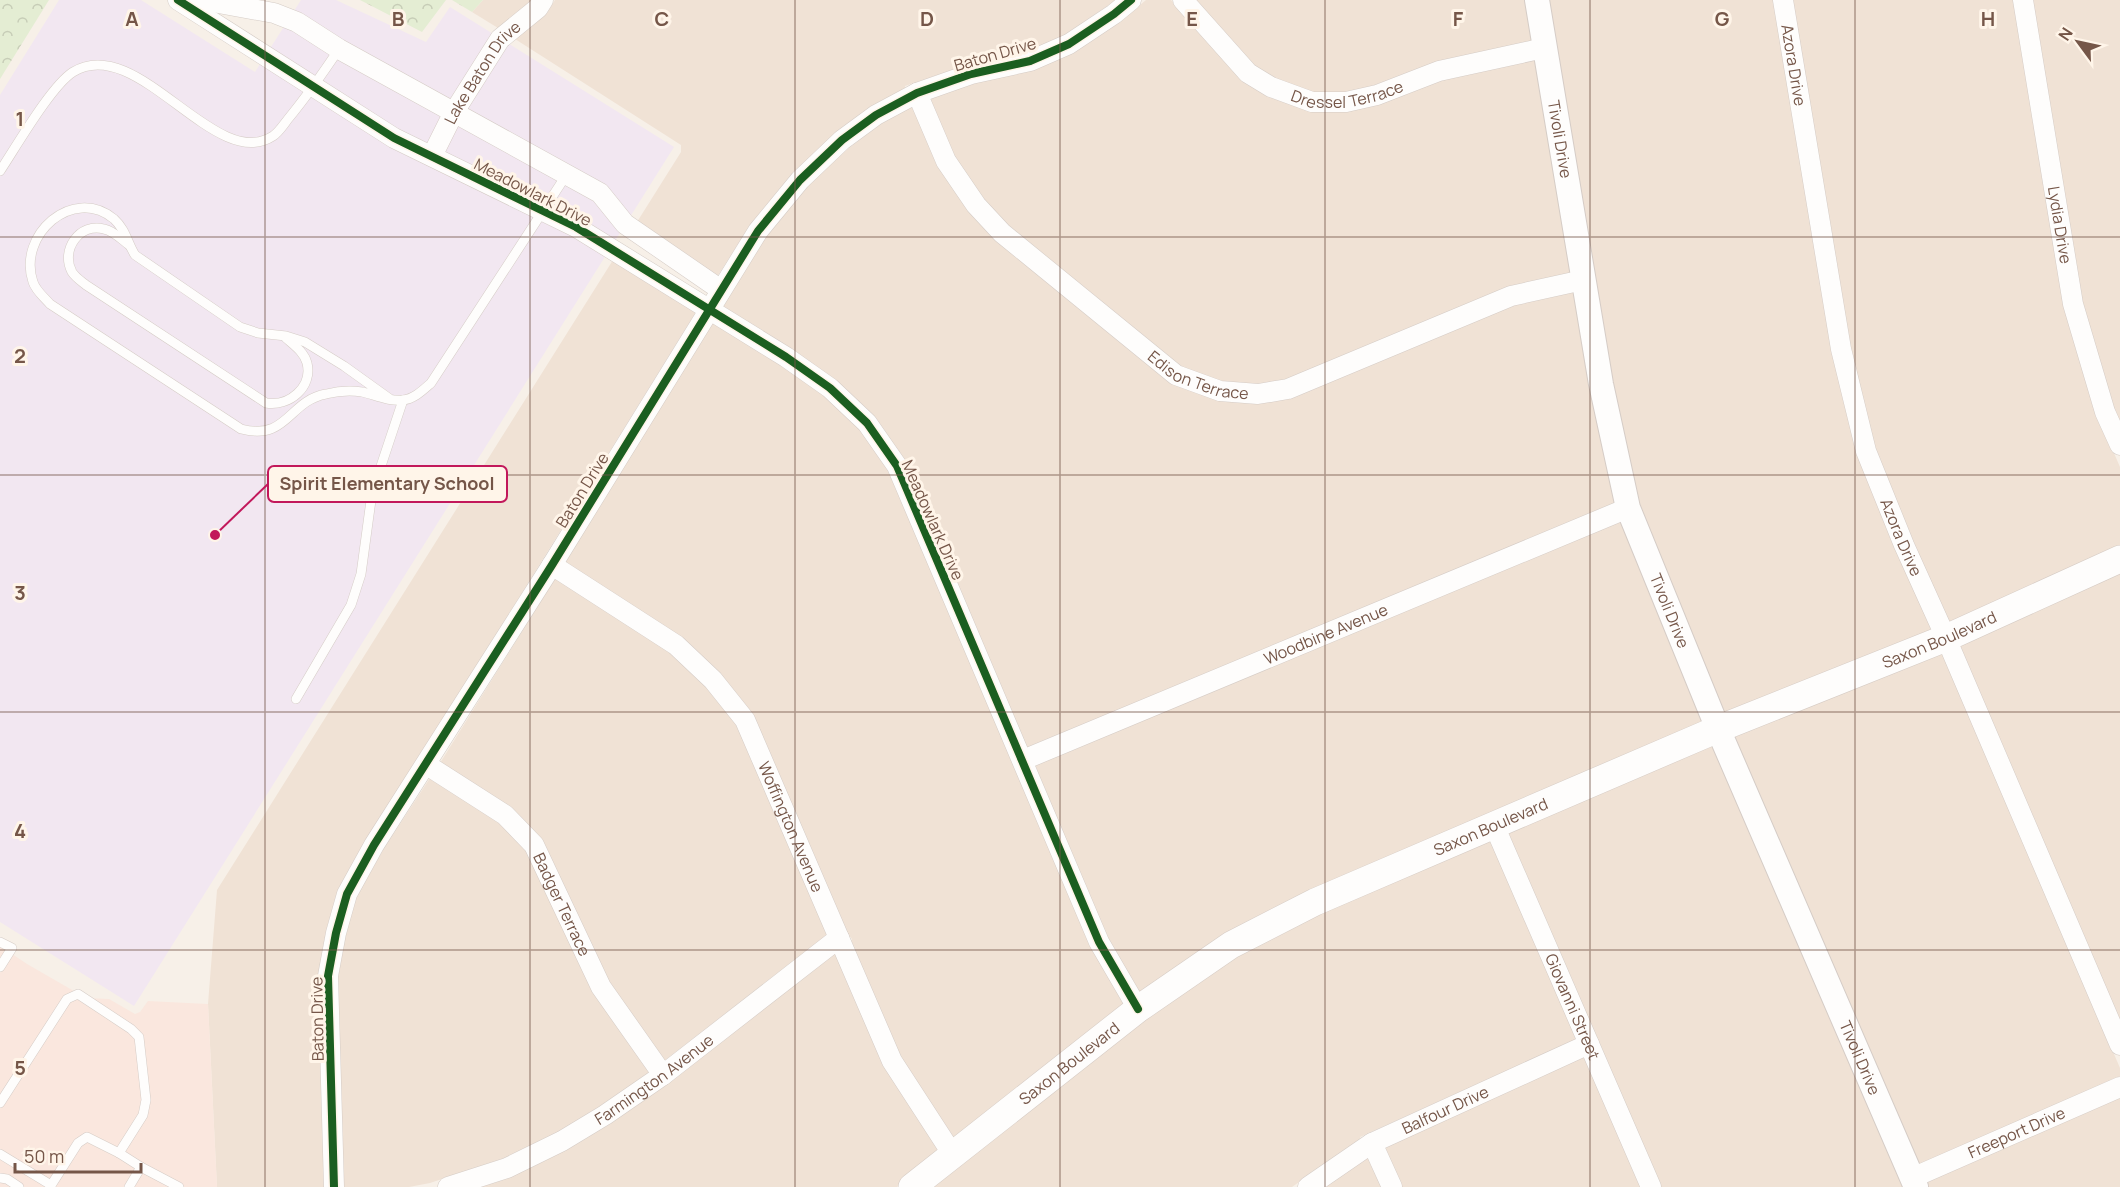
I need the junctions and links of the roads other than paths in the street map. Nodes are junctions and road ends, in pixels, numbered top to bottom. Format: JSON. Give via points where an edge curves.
{"nodes":[{"id":1,"x":178,"y":0,"type":"edge"},
{"id":2,"x":202,"y":0,"type":"edge"},
{"id":3,"x":543,"y":0,"type":"edge"},
{"id":4,"x":1131,"y":0,"type":"edge"},
{"id":5,"x":1183,"y":0,"type":"edge"},
{"id":6,"x":1537,"y":0,"type":"edge"},
{"id":7,"x":1783,"y":0,"type":"edge"},
{"id":8,"x":2023,"y":0,"type":"edge"},
{"id":9,"x":1544,"y":48,"type":"junction"},
{"id":10,"x":339,"y":49,"type":"junction"},
{"id":11,"x":314,"y":87,"type":"junction"},
{"id":12,"x":917,"y":93,"type":"junction"},
{"id":13,"x":454,"y":112,"type":"junction"},
{"id":14,"x":432,"y":156,"type":"junction"},
{"id":15,"x":0,"y":171,"type":"edge"},
{"id":16,"x":567,"y":174,"type":"junction"},
{"id":17,"x":543,"y":211,"type":"junction"},
{"id":18,"x":129,"y":245,"type":"junction"},
{"id":19,"x":1583,"y":280,"type":"junction"},
{"id":20,"x":721,"y":290,"type":"junction"},
{"id":21,"x":709,"y":310,"type":"junction"},
{"id":22,"x":283,"y":336,"type":"junction"},
{"id":23,"x":390,"y":399,"type":"junction"},
{"id":24,"x":288,"y":400,"type":"junction"},
{"id":25,"x":403,"y":400,"type":"junction"},
{"id":26,"x":295,"y":412,"type":"junction"},
{"id":27,"x":2120,"y":445,"type":"edge"},
{"id":28,"x":1628,"y":508,"type":"junction"},
{"id":29,"x":2120,"y":559,"type":"edge"},
{"id":30,"x":552,"y":565,"type":"junction"},
{"id":31,"x":1946,"y":638,"type":"junction"},
{"id":32,"x":296,"y":699,"type":"dead end"},
{"id":33,"x":1718,"y":729,"type":"junction"},
{"id":34,"x":1023,"y":760,"type":"junction"},
{"id":35,"x":427,"y":765,"type":"junction"},
{"id":36,"x":1494,"y":825,"type":"junction"},
{"id":37,"x":839,"y":938,"type":"junction"},
{"id":38,"x":0,"y":942,"type":"edge"},
{"id":39,"x":0,"y":967,"type":"edge"},
{"id":40,"x":1138,"y":1009,"type":"junction"},
{"id":41,"x":1589,"y":1044,"type":"junction"},
{"id":42,"x":2120,"y":1045,"type":"edge"},
{"id":43,"x":663,"y":1075,"type":"junction"},
{"id":44,"x":2120,"y":1087,"type":"edge"},
{"id":45,"x":0,"y":1103,"type":"edge"},
{"id":46,"x":1372,"y":1143,"type":"junction"},
{"id":47,"x":119,"y":1153,"type":"junction"},
{"id":48,"x":0,"y":1154,"type":"edge"},
{"id":49,"x":953,"y":1155,"type":"junction"},
{"id":50,"x":141,"y":1167,"type":"junction"},
{"id":51,"x":0,"y":1178,"type":"edge"},
{"id":52,"x":1914,"y":1183,"type":"edge"},
{"id":53,"x":50,"y":1186,"type":"edge"},
{"id":54,"x":19,"y":1187,"type":"edge"},
{"id":55,"x":129,"y":1187,"type":"edge"},
{"id":56,"x":179,"y":1187,"type":"edge"},
{"id":57,"x":334,"y":1187,"type":"edge"},
{"id":58,"x":448,"y":1187,"type":"edge"},
{"id":59,"x":912,"y":1187,"type":"edge"},
{"id":60,"x":1308,"y":1187,"type":"edge"},
{"id":61,"x":1392,"y":1187,"type":"edge"},
{"id":62,"x":1651,"y":1187,"type":"edge"}],
"edges":[{"from":1,"to":11,"type":"street","name":"Meadowlark Drive"},
{"from":2,"to":10,"type":"street","name":"Meadowlark Drive","via":[[273,13],[297,22]]},
{"from":3,"to":13,"type":"street","name":"Lake Baton Drive","via":[[500,39]]},
{"from":4,"to":12,"type":"street","name":"Baton Drive","via":[[1069,44],[1030,61],[971,74]]},
{"from":5,"to":9,"type":"street","name":"Dressel Terrace","via":[[1248,73],[1271,87],[1312,102],[1346,102],[1439,71]]},
{"from":6,"to":9,"type":"street","name":"Tivoli Drive"},
{"from":7,"to":31,"type":"street","name":"Azora Drive","via":[[1841,349],[1866,451]]},
{"from":8,"to":27,"type":"street","name":"Lydia Drive","via":[[2073,304],[2105,412]]},
{"from":9,"to":19,"type":"street","name":"Tivoli Drive"},
{"from":10,"to":11,"type":"lane"},
{"from":10,"to":13,"type":"street","name":"Meadowlark Drive"},
{"from":11,"to":14,"type":"street","name":"Meadowlark Drive","via":[[394,138]]},
{"from":11,"to":15,"type":"lane","via":[[274,136],[259,142],[243,142],[224,136],[133,75],[113,66],[93,65],[74,71],[59,82]]},
{"from":12,"to":19,"type":"street","name":"Edison Terrace","via":[[946,160],[976,205],[1002,233],[1176,375],[1220,391],[1258,394],[1288,389],[1511,296]]},
{"from":12,"to":20,"type":"street","name":"Baton Drive","via":[[842,140],[800,180],[758,231]]},
{"from":13,"to":14,"type":"street","name":"Lake Baton Drive"},
{"from":13,"to":16,"type":"street","name":"Meadowlark Drive"},
{"from":14,"to":17,"type":"street","name":"Meadowlark Drive"},
{"from":16,"to":17,"type":"lane"},
{"from":16,"to":20,"type":"street","name":"Meadowlark Drive","via":[[600,193],[625,224]]},
{"from":17,"to":21,"type":"street","name":"Meadowlark Drive","via":[[576,227]]},
{"from":17,"to":25,"type":"lane","via":[[430,383]]},
{"from":18,"to":22,"type":"lane","via":[[153,269],[240,327]]},
{"from":18,"to":24,"type":"lane","via":[[105,229],[85,230],[69,249],[72,272],[259,399],[275,404]]},
{"from":18,"to":26,"type":"lane","via":[[123,229],[102,212],[88,208],[63,213],[38,235],[31,259],[33,283],[50,304],[241,429],[255,433],[271,430]]},
{"from":19,"to":28,"type":"street","name":"Tivoli Drive","via":[[1607,418]]},
{"from":20,"to":21,"type":"street","name":"Baton Drive"},
{"from":21,"to":30,"type":"street","name":"Baton Drive"},
{"from":21,"to":34,"type":"street","name":"Meadowlark Drive","via":[[830,388],[867,423],[897,466]]},
{"from":22,"to":23,"type":"lane","via":[[305,342]]},
{"from":22,"to":24,"type":"lane","via":[[303,354],[308,370],[302,388]]},
{"from":23,"to":25,"type":"lane"},
{"from":23,"to":26,"type":"lane","via":[[349,390],[322,394]]},
{"from":24,"to":26,"type":"lane"},
{"from":25,"to":32,"type":"lane","via":[[372,493],[361,574],[351,604]]},
{"from":28,"to":33,"type":"street","name":"Tivoli Drive"},
{"from":28,"to":34,"type":"street","name":"Woodbine Avenue"},
{"from":29,"to":31,"type":"main road","name":"Saxon Boulevard"},
{"from":30,"to":35,"type":"street","name":"Baton Drive"},
{"from":30,"to":37,"type":"street","name":"Woffington Avenue","via":[[676,645],[713,680],[738,712]]},
{"from":31,"to":33,"type":"main road","name":"Saxon Boulevard"},
{"from":31,"to":42,"type":"street","name":"Azora Drive"},
{"from":33,"to":36,"type":"main road","name":"Saxon Boulevard"},
{"from":33,"to":52,"type":"street","name":"Tivoli Drive"},
{"from":34,"to":40,"type":"street","name":"Meadowlark Drive","via":[[1099,942]]},
{"from":35,"to":43,"type":"street","name":"Badger Terrace","via":[[505,815],[534,845],[601,987]]},
{"from":35,"to":57,"type":"street","name":"Baton Drive","via":[[347,894],[336,933],[328,976]]},
{"from":36,"to":40,"type":"main road","name":"Saxon Boulevard","via":[[1315,902],[1231,945]]},
{"from":36,"to":41,"type":"street","name":"Giovanni Street"},
{"from":37,"to":43,"type":"street","name":"Farmington Avenue"},
{"from":37,"to":49,"type":"street","name":"Woffington Avenue","via":[[892,1061]]},
{"from":38,"to":39,"type":"lane","via":[[12,948]]},
{"from":40,"to":49,"type":"main road","name":"Saxon Boulevard"},
{"from":41,"to":46,"type":"street","name":"Balfour Drive"},
{"from":41,"to":62,"type":"street","name":"Giovanni Street"},
{"from":43,"to":58,"type":"street","name":"Farmington Avenue","via":[[562,1141],[507,1168]]},
{"from":44,"to":52,"type":"street","name":"Freeport Drive"},
{"from":45,"to":47,"type":"lane","via":[[67,999],[78,994],[139,1037],[146,1100],[143,1115]]},
{"from":46,"to":60,"type":"street","name":"Balfour Drive"},
{"from":46,"to":61,"type":"street"},
{"from":47,"to":50,"type":"lane"},
{"from":47,"to":53,"type":"lane","via":[[87,1137],[78,1143]]},
{"from":48,"to":53,"type":"lane"},
{"from":49,"to":59,"type":"main road","name":"Saxon Boulevard"},
{"from":50,"to":55,"type":"lane"},
{"from":50,"to":56,"type":"lane"},
{"from":51,"to":54,"type":"lane"}]}
